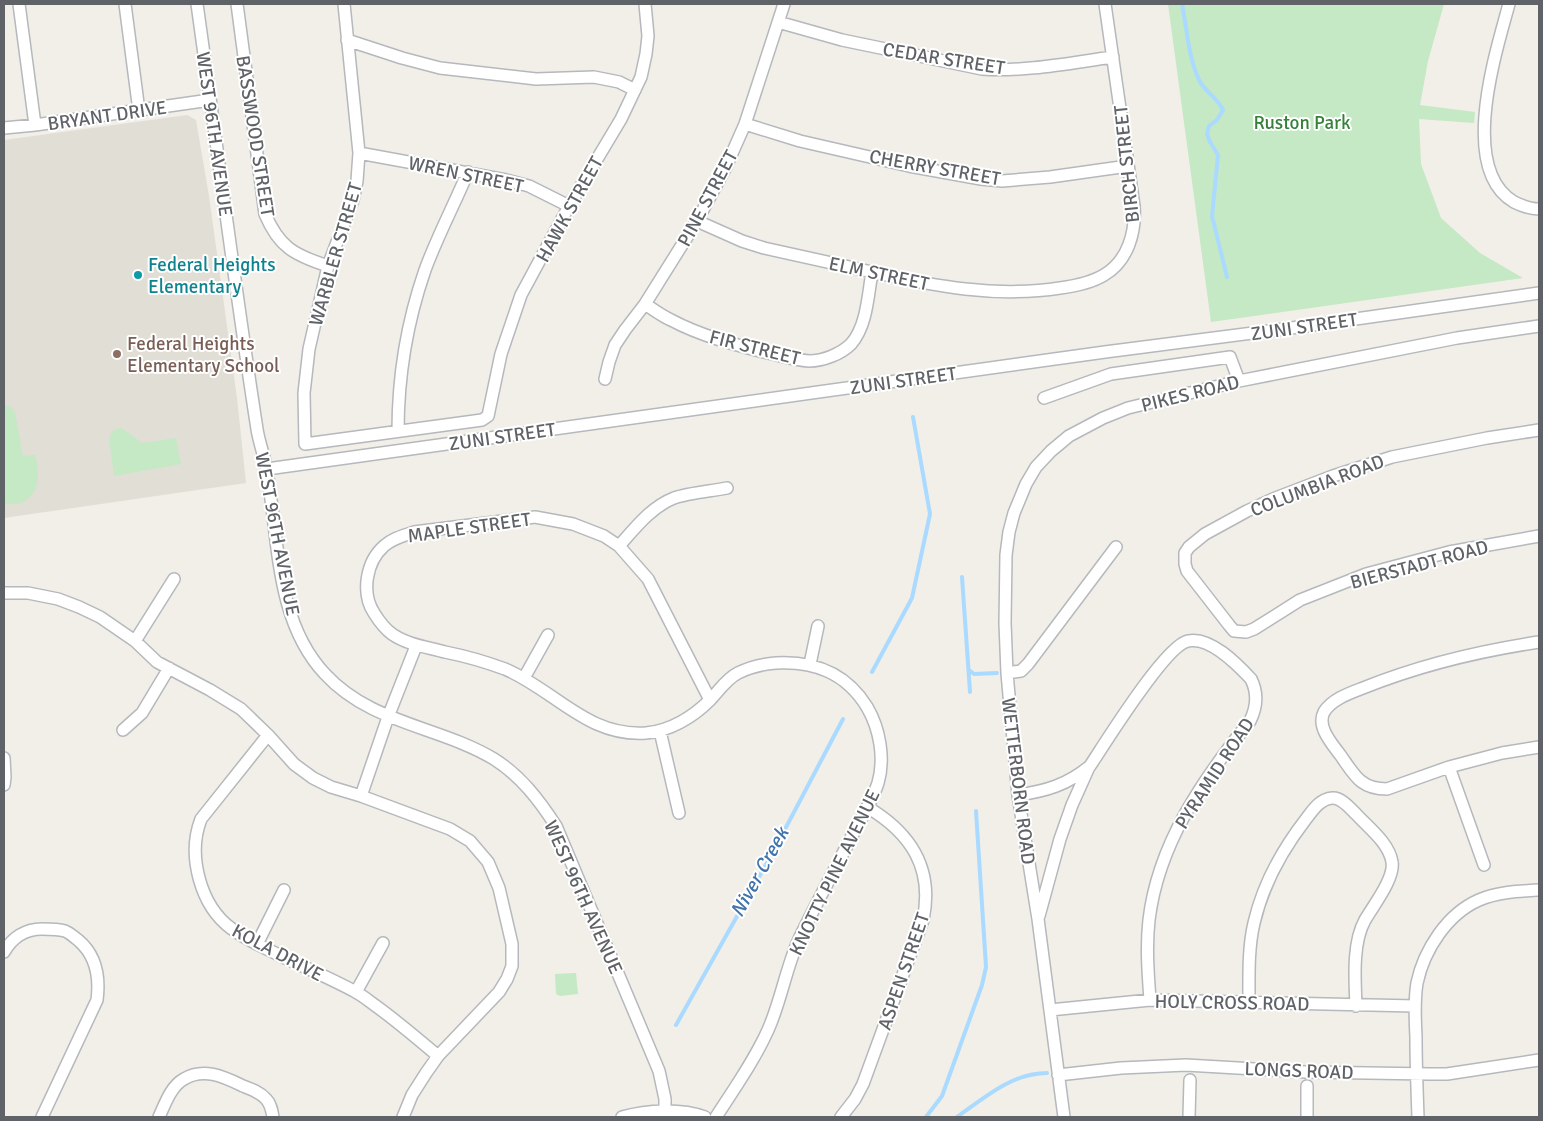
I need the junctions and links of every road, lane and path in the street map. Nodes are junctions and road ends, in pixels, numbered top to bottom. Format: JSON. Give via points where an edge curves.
{"nodes":[{"id":1,"x":19,"y":4,"type":"edge"},
{"id":2,"x":125,"y":4,"type":"edge"},
{"id":3,"x":197,"y":4,"type":"edge"},
{"id":4,"x":237,"y":4,"type":"edge"},
{"id":5,"x":344,"y":4,"type":"edge"},
{"id":6,"x":645,"y":4,"type":"edge"},
{"id":7,"x":784,"y":4,"type":"edge"},
{"id":8,"x":1105,"y":4,"type":"edge"},
{"id":9,"x":1510,"y":4,"type":"edge"},
{"id":10,"x":778,"y":22,"type":"junction"},
{"id":11,"x":347,"y":40,"type":"junction"},
{"id":12,"x":1113,"y":57,"type":"junction"},
{"id":13,"x":635,"y":90,"type":"junction"},
{"id":14,"x":210,"y":100,"type":"junction"},
{"id":15,"x":139,"y":111,"type":"junction"},
{"id":16,"x":745,"y":124,"type":"junction"},
{"id":17,"x":35,"y":125,"type":"junction"},
{"id":18,"x":4,"y":128,"type":"edge"},
{"id":19,"x":359,"y":153,"type":"junction"},
{"id":20,"x":1128,"y":166,"type":"junction"},
{"id":21,"x":468,"y":172,"type":"junction"},
{"id":22,"x":569,"y":206,"type":"junction"},
{"id":23,"x":1539,"y":209,"type":"edge"},
{"id":24,"x":697,"y":221,"type":"junction"},
{"id":25,"x":328,"y":266,"type":"junction"},
{"id":26,"x":872,"y":272,"type":"junction"},
{"id":27,"x":1067,"y":287,"type":"joint"},
{"id":28,"x":1539,"y":293,"type":"edge"},
{"id":29,"x":645,"y":304,"type":"junction"},
{"id":30,"x":1539,"y":326,"type":"edge"},
{"id":31,"x":606,"y":379,"type":"dead end"},
{"id":32,"x":1239,"y":381,"type":"junction"},
{"id":33,"x":1044,"y":398,"type":"dead end"},
{"id":34,"x":1539,"y":430,"type":"edge"},
{"id":35,"x":398,"y":431,"type":"junction"},
{"id":36,"x":267,"y":469,"type":"junction"},
{"id":37,"x":727,"y":488,"type":"dead end"},
{"id":38,"x":1539,"y":536,"type":"edge"},
{"id":39,"x":619,"y":546,"type":"junction"},
{"id":40,"x":1116,"y":547,"type":"dead end"},
{"id":41,"x":174,"y":579,"type":"dead end"},
{"id":42,"x":4,"y":593,"type":"edge"},
{"id":43,"x":1207,"y":596,"type":"joint"},
{"id":44,"x":818,"y":626,"type":"dead end"},
{"id":45,"x":548,"y":635,"type":"dead end"},
{"id":46,"x":135,"y":641,"type":"junction"},
{"id":47,"x":1006,"y":642,"type":"joint"},
{"id":48,"x":1539,"y":642,"type":"edge"},
{"id":49,"x":416,"y":646,"type":"junction"},
{"id":50,"x":810,"y":664,"type":"junction"},
{"id":51,"x":169,"y":668,"type":"junction"},
{"id":52,"x":1006,"y":673,"type":"junction"},
{"id":53,"x":524,"y":678,"type":"junction"},
{"id":54,"x":710,"y":700,"type":"junction"},
{"id":55,"x":388,"y":716,"type":"junction"},
{"id":56,"x":123,"y":730,"type":"dead end"},
{"id":57,"x":660,"y":731,"type":"junction"},
{"id":58,"x":268,"y":735,"type":"junction"},
{"id":59,"x":1539,"y":747,"type":"edge"},
{"id":60,"x":4,"y":758,"type":"edge"},
{"id":61,"x":1090,"y":766,"type":"junction"},
{"id":62,"x":1449,"y":767,"type":"junction"},
{"id":63,"x":4,"y":785,"type":"edge"},
{"id":64,"x":1018,"y":795,"type":"junction"},
{"id":65,"x":361,"y":796,"type":"junction"},
{"id":66,"x":867,"y":807,"type":"junction"},
{"id":67,"x":679,"y":813,"type":"dead end"},
{"id":68,"x":1484,"y":865,"type":"dead end"},
{"id":69,"x":284,"y":890,"type":"dead end"},
{"id":70,"x":1539,"y":890,"type":"edge"},
{"id":71,"x":1038,"y":920,"type":"junction"},
{"id":72,"x":383,"y":943,"type":"dead end"},
{"id":73,"x":257,"y":944,"type":"junction"},
{"id":74,"x":4,"y":952,"type":"edge"},
{"id":75,"x":356,"y":992,"type":"junction"},
{"id":76,"x":1150,"y":1000,"type":"junction"},
{"id":77,"x":1250,"y":1002,"type":"junction"},
{"id":78,"x":1356,"y":1006,"type":"junction"},
{"id":79,"x":1415,"y":1006,"type":"junction"},
{"id":80,"x":1050,"y":1010,"type":"junction"},
{"id":81,"x":438,"y":1056,"type":"junction"},
{"id":82,"x":1539,"y":1060,"type":"edge"},
{"id":83,"x":1416,"y":1073,"type":"junction"},
{"id":84,"x":1058,"y":1075,"type":"junction"},
{"id":85,"x":1190,"y":1080,"type":"dead end"},
{"id":86,"x":1306,"y":1086,"type":"dead end"},
{"id":87,"x":665,"y":1115,"type":"edge"},
{"id":88,"x":42,"y":1117,"type":"edge"},
{"id":89,"x":159,"y":1117,"type":"edge"},
{"id":90,"x":273,"y":1117,"type":"edge"},
{"id":91,"x":403,"y":1117,"type":"edge"},
{"id":92,"x":622,"y":1117,"type":"edge"},
{"id":93,"x":706,"y":1117,"type":"edge"},
{"id":94,"x":716,"y":1117,"type":"edge"},
{"id":95,"x":840,"y":1117,"type":"edge"},
{"id":96,"x":1064,"y":1117,"type":"edge"},
{"id":97,"x":1189,"y":1117,"type":"edge"},
{"id":98,"x":1306,"y":1117,"type":"edge"},
{"id":99,"x":1418,"y":1117,"type":"edge"}],
"edges":[{"from":1,"to":17,"type":"street"},
{"from":2,"to":15,"type":"street"},
{"from":3,"to":14,"type":"street","name":"WEST 96TH AVENUE"},
{"from":4,"to":25,"type":"street","name":"BASSWOOD STREET","via":[[264,214],[281,242],[310,260]]},
{"from":5,"to":11,"type":"street","name":"WARBLER STREET"},
{"from":6,"to":13,"type":"street","name":"HAWK STREET","via":[[646,54]]},
{"from":7,"to":10,"type":"street","name":"PINE STREET"},
{"from":8,"to":12,"type":"street","name":"BIRCH STREET"},
{"from":9,"to":23,"type":"street","via":[[1487,90],[1484,129],[1487,160],[1493,179],[1504,195],[1521,206]]},
{"from":10,"to":12,"type":"street","name":"CEDAR STREET","via":[[842,40],[982,69],[1028,69]]},
{"from":10,"to":16,"type":"street","name":"PINE STREET"},
{"from":11,"to":13,"type":"street","via":[[440,68],[536,78],[594,77],[619,82]]},
{"from":11,"to":19,"type":"street","name":"WARBLER STREET"},
{"from":12,"to":20,"type":"street","name":"BIRCH STREET"},
{"from":13,"to":22,"type":"street","name":"HAWK STREET"},
{"from":14,"to":15,"type":"street","name":"BRYANT DRIVE"},
{"from":14,"to":36,"type":"street","name":"WEST 96TH AVENUE","via":[[257,433]]},
{"from":15,"to":17,"type":"street","name":"BRYANT DRIVE"},
{"from":16,"to":20,"type":"street","name":"CHERRY STREET","via":[[800,141],[982,179],[1050,177]]},
{"from":16,"to":24,"type":"street","name":"PINE STREET"},
{"from":17,"to":18,"type":"street","name":"BRYANT DRIVE"},
{"from":19,"to":21,"type":"street","name":"WREN STREET"},
{"from":19,"to":25,"type":"street","name":"WARBLER STREET","via":[[354,200]]},
{"from":20,"to":27,"type":"street","name":"BIRCH STREET","via":[[1135,221],[1124,254],[1104,276]]},
{"from":21,"to":22,"type":"street","name":"WREN STREET","via":[[529,186]]},
{"from":21,"to":35,"type":"street","via":[[425,270],[412,316],[400,383]]},
{"from":22,"to":35,"type":"street","name":"HAWK STREET","via":[[521,295],[501,354],[488,416],[482,420]]},
{"from":24,"to":26,"type":"street","name":"ELM STREET","via":[[764,248]]},
{"from":24,"to":29,"type":"street","name":"PINE STREET"},
{"from":25,"to":35,"type":"street","name":"WARBLER STREET","via":[[309,350],[303,401],[305,444]]},
{"from":26,"to":27,"type":"street","name":"ELM STREET","via":[[982,291]]},
{"from":26,"to":29,"type":"street","name":"FIR STREET","via":[[856,337],[838,353],[811,361],[708,336]]},
{"from":28,"to":36,"type":"street","name":"ZUNI STREET"},
{"from":29,"to":31,"type":"street","name":"PINE STREET","via":[[615,345]]},
{"from":30,"to":32,"type":"street","name":"PIKES ROAD","via":[[1457,338]]},
{"from":32,"to":33,"type":"street","via":[[1230,357],[1111,374]]},
{"from":32,"to":47,"type":"street","name":"PIKES ROAD","via":[[1119,412],[1083,427],[1051,450],[1026,484],[1009,532],[1005,583]]},
{"from":34,"to":43,"type":"street","name":"COLUMBIA ROAD","via":[[1392,457],[1333,476],[1247,511],[1205,534],[1186,553],[1187,570]]},
{"from":36,"to":55,"type":"street","name":"WEST 96TH AVENUE","via":[[284,588],[298,633],[326,675],[360,703]]},
{"from":37,"to":39,"type":"street","via":[[676,497],[645,518]]},
{"from":38,"to":43,"type":"street","name":"BIERSTADT ROAD","via":[[1449,552],[1366,574],[1300,600],[1246,632],[1234,631]]},
{"from":39,"to":49,"type":"street","name":"MAPLE STREET","via":[[604,536],[573,524],[535,517],[414,532],[397,537],[383,547],[369,570],[366,583],[370,608],[392,634]]},
{"from":39,"to":54,"type":"street","via":[[648,579]]},
{"from":40,"to":52,"type":"street","via":[[1028,664],[1021,671]]},
{"from":41,"to":46,"type":"street"},
{"from":42,"to":46,"type":"street","via":[[41,595],[65,602],[100,617]]},
{"from":44,"to":50,"type":"street"},
{"from":45,"to":53,"type":"street"},
{"from":46,"to":51,"type":"street","via":[[157,662]]},
{"from":47,"to":52,"type":"street","name":"WETTERBORN ROAD"},
{"from":48,"to":62,"type":"street","via":[[1440,661],[1346,695],[1324,712],[1322,725],[1326,734],[1355,776],[1369,787],[1387,789]]},
{"from":49,"to":53,"type":"street","name":"KNOTTY PINE AVENUE","via":[[478,660]]},
{"from":49,"to":55,"type":"street"},
{"from":50,"to":54,"type":"street","name":"KNOTTY PINE AVENUE","via":[[792,662],[757,666],[738,673]]},
{"from":50,"to":66,"type":"street","name":"KNOTTY PINE AVENUE","via":[[833,674],[851,687],[873,720],[881,755],[877,785]]},
{"from":51,"to":56,"type":"street","via":[[142,713]]},
{"from":51,"to":58,"type":"street","via":[[241,709]]},
{"from":52,"to":64,"type":"street","name":"WETTERBORN ROAD"},
{"from":53,"to":57,"type":"street","name":"KNOTTY PINE AVENUE","via":[[602,727],[635,733]]},
{"from":54,"to":57,"type":"street","name":"KNOTTY PINE AVENUE"},
{"from":55,"to":65,"type":"street"},
{"from":55,"to":87,"type":"street","name":"WEST 96TH AVENUE","via":[[493,759],[527,785],[541,803],[556,826],[659,1071]]},
{"from":57,"to":67,"type":"street"},
{"from":58,"to":65,"type":"street","via":[[308,775],[331,787]]},
{"from":58,"to":73,"type":"street","name":"KOLA DRIVE","via":[[204,813],[196,831],[196,870],[211,904],[226,924]]},
{"from":59,"to":62,"type":"street","via":[[1502,752]]},
{"from":60,"to":63,"type":"street"},
{"from":61,"to":64,"type":"street","name":"PYRAMID ROAD","via":[[1060,785]]},
{"from":61,"to":71,"type":"street","name":"WETTERBORN ROAD","via":[[1060,839]]},
{"from":61,"to":76,"type":"street","name":"PYRAMID ROAD","via":[[1149,679],[1179,644],[1197,640],[1213,646],[1251,679],[1256,703],[1250,721],[1208,776],[1180,822],[1153,893],[1149,920]]},
{"from":62,"to":68,"type":"street"},
{"from":64,"to":71,"type":"street","name":"WETTERBORN ROAD"},
{"from":65,"to":81,"type":"street","via":[[436,823],[470,841],[488,862],[499,888],[512,944],[512,966],[499,992]]},
{"from":66,"to":94,"type":"street","name":"KNOTTY PINE AVENUE","via":[[798,941],[769,1028]]},
{"from":66,"to":95,"type":"street","name":"ASPEN STREET","via":[[891,823],[913,849],[924,880],[925,908],[863,1084],[855,1100]]},
{"from":69,"to":73,"type":"street"},
{"from":70,"to":79,"type":"street","via":[[1479,900],[1446,925],[1423,964]]},
{"from":71,"to":80,"type":"street","name":"WETTERBORN ROAD"},
{"from":72,"to":75,"type":"street"},
{"from":73,"to":75,"type":"street","name":"KOLA DRIVE"},
{"from":74,"to":88,"type":"street","via":[[14,937],[34,929],[67,932],[85,946],[98,973],[97,1000]]},
{"from":75,"to":81,"type":"street","name":"KOLA DRIVE"},
{"from":76,"to":77,"type":"street","name":"HOLY CROSS ROAD"},
{"from":76,"to":80,"type":"street","name":"HOLY CROSS ROAD"},
{"from":77,"to":78,"type":"street","name":"HOLY CROSS ROAD"},
{"from":77,"to":78,"type":"street","via":[[1250,948],[1260,898],[1289,841],[1323,800],[1336,798],[1347,804],[1379,838],[1392,862],[1388,882],[1358,937]]},
{"from":78,"to":79,"type":"street","name":"HOLY CROSS ROAD"},
{"from":79,"to":83,"type":"street"},
{"from":80,"to":84,"type":"street","name":"WETTERBORN ROAD"},
{"from":81,"to":91,"type":"street","via":[[412,1095]]},
{"from":82,"to":83,"type":"street","name":"LONGS ROAD","via":[[1447,1074]]},
{"from":83,"to":84,"type":"street","name":"LONGS ROAD","via":[[1306,1072],[1186,1065]]},
{"from":83,"to":99,"type":"street"},
{"from":84,"to":96,"type":"street","name":"WETTERBORN ROAD"},
{"from":85,"to":97,"type":"street"},
{"from":86,"to":98,"type":"street"},
{"from":87,"to":92,"type":"street","via":[[647,1112]]},
{"from":87,"to":93,"type":"street","via":[[682,1112]]},
{"from":89,"to":90,"type":"street","via":[[174,1088],[183,1079],[209,1073],[260,1093],[267,1100]]}]}
